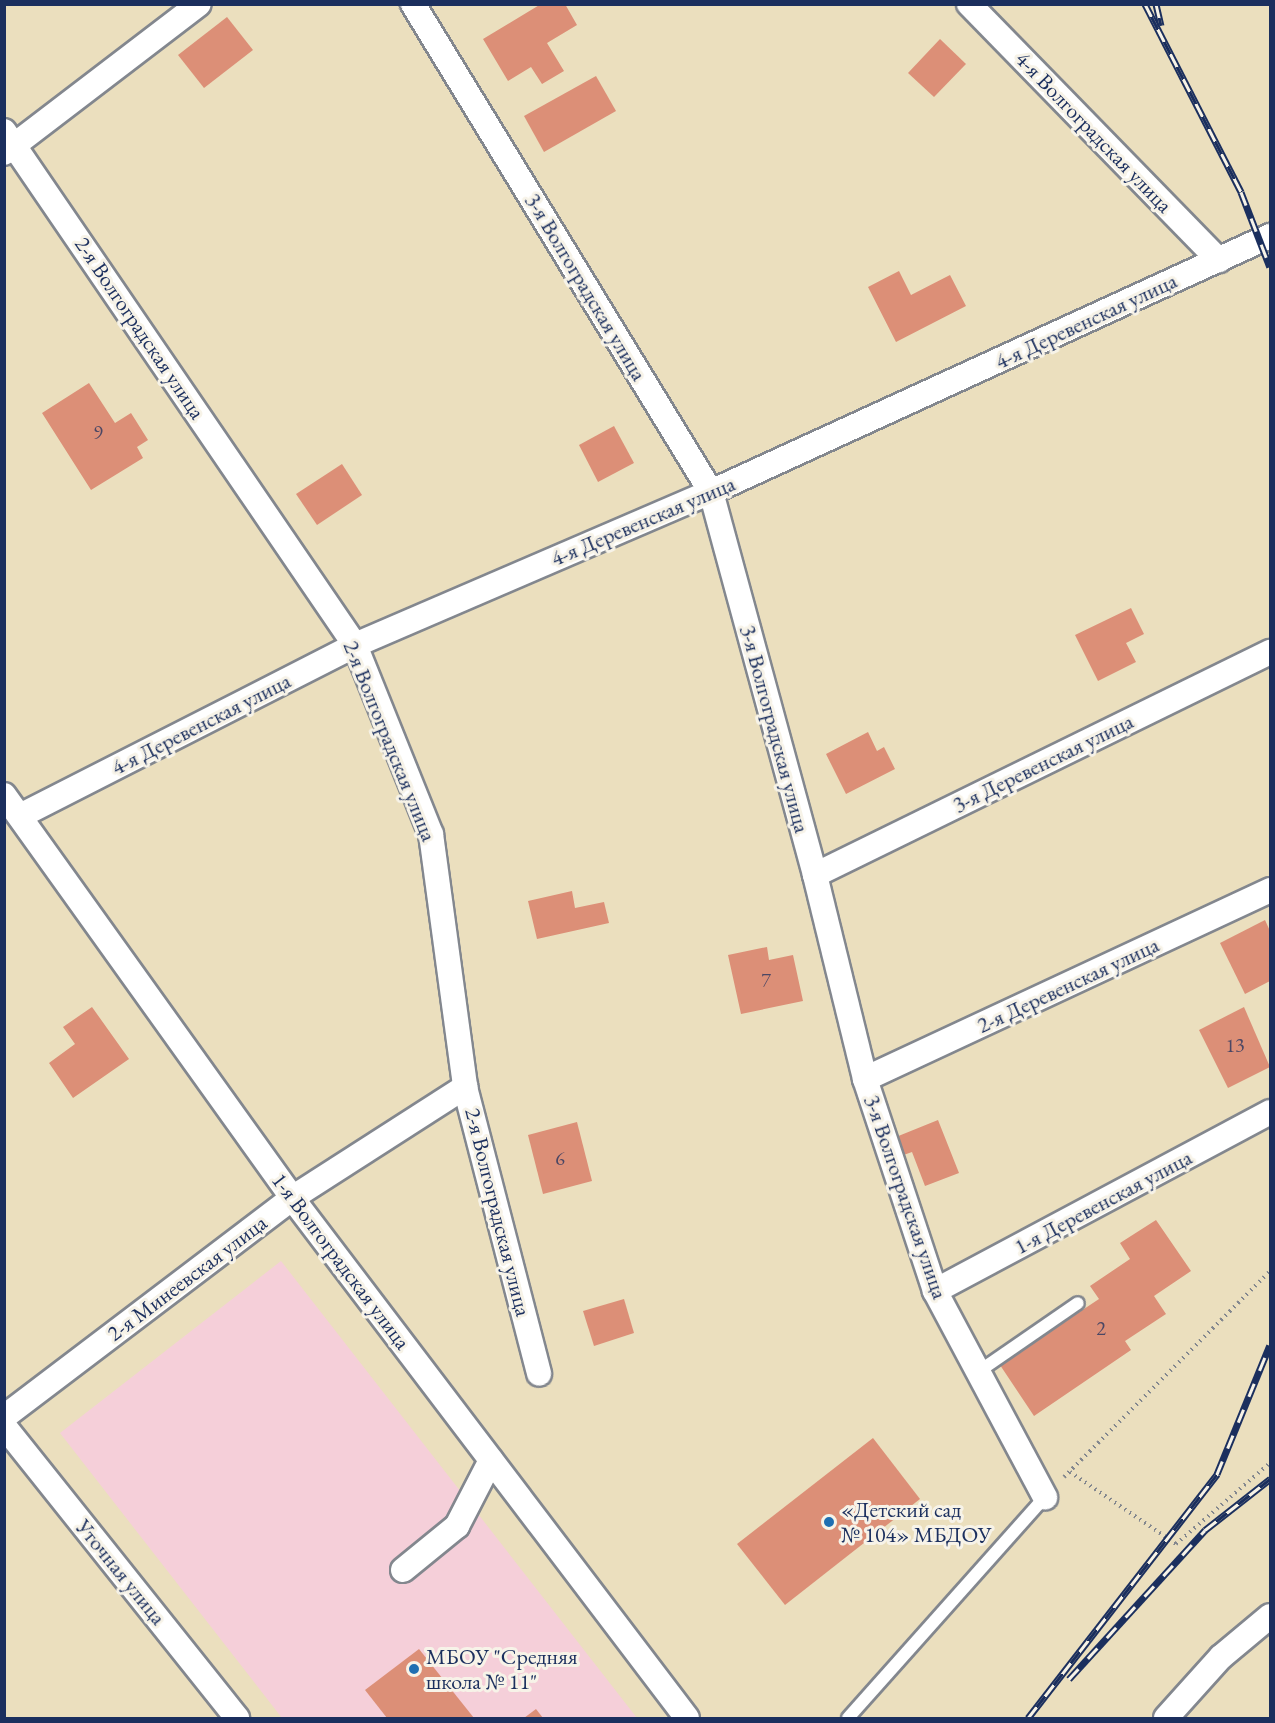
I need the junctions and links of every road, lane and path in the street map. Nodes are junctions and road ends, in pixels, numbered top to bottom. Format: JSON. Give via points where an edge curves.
{"nodes":[{"id":1,"x":199,"y":4,"type":"edge"},
{"id":2,"x":413,"y":4,"type":"edge"},
{"id":3,"x":969,"y":4,"type":"edge"},
{"id":4,"x":8,"y":143,"type":"edge"},
{"id":5,"x":1270,"y":236,"type":"edge"},
{"id":6,"x":1219,"y":260,"type":"junction"},
{"id":7,"x":711,"y":492,"type":"junction"},
{"id":8,"x":355,"y":645,"type":"junction"},
{"id":9,"x":1270,"y":652,"type":"edge"},
{"id":10,"x":4,"y":795,"type":"edge"},
{"id":11,"x":20,"y":816,"type":"junction"},
{"id":12,"x":815,"y":875,"type":"junction"},
{"id":13,"x":1270,"y":890,"type":"edge"},
{"id":14,"x":865,"y":1079,"type":"junction"},
{"id":15,"x":465,"y":1087,"type":"junction"},
{"id":16,"x":1270,"y":1112,"type":"edge"},
{"id":17,"x":292,"y":1198,"type":"junction"},
{"id":18,"x":1270,"y":1271,"type":"edge"},
{"id":19,"x":935,"y":1292,"type":"junction"},
{"id":20,"x":1078,"y":1304,"type":"dead end"},
{"id":21,"x":978,"y":1372,"type":"junction"},
{"id":22,"x":540,"y":1374,"type":"dead end"},
{"id":23,"x":4,"y":1417,"type":"edge"},
{"id":24,"x":4,"y":1426,"type":"edge"},
{"id":25,"x":491,"y":1460,"type":"junction"},
{"id":26,"x":1270,"y":1463,"type":"edge"},
{"id":27,"x":1070,"y":1472,"type":"junction"},
{"id":28,"x":1045,"y":1497,"type":"junction"},
{"id":29,"x":403,"y":1570,"type":"dead end"},
{"id":30,"x":1270,"y":1616,"type":"edge"},
{"id":31,"x":237,"y":1719,"type":"edge"},
{"id":32,"x":687,"y":1719,"type":"edge"},
{"id":33,"x":848,"y":1719,"type":"edge"},
{"id":34,"x":1166,"y":1719,"type":"edge"}],
"edges":[{"from":1,"to":4,"type":"street"},
{"from":2,"to":7,"type":"street","name":"3-я Волгоградская улица"},
{"from":3,"to":6,"type":"street","name":"4-я Волгоградская улица"},
{"from":4,"to":8,"type":"street","name":"2-я Волгоградская улица"},
{"from":5,"to":6,"type":"street","name":"4-я Деревенская улица"},
{"from":6,"to":7,"type":"street","name":"4-я Деревенская улица"},
{"from":7,"to":8,"type":"street","name":"4-я Деревенская улица"},
{"from":7,"to":12,"type":"street","name":"3-я Волгоградская улица"},
{"from":8,"to":11,"type":"street","name":"4-я Деревенская улица"},
{"from":8,"to":15,"type":"street","name":"2-я Волгоградская улица","via":[[431,834]]},
{"from":9,"to":12,"type":"street","name":"3-я Деревенская улица"},
{"from":10,"to":11,"type":"street","name":"1-я Волгоградская улица"},
{"from":11,"to":17,"type":"street","name":"1-я Волгоградская улица"},
{"from":12,"to":14,"type":"street","name":"3-я Волгоградская улица"},
{"from":13,"to":14,"type":"street","name":"2-я Деревенская улица"},
{"from":14,"to":19,"type":"street","name":"3-я Волгоградская улица"},
{"from":15,"to":17,"type":"street","name":"2-я Минеевская улица"},
{"from":15,"to":22,"type":"street","name":"2-я Волгоградская улица"},
{"from":16,"to":19,"type":"street","name":"1-я Деревенская улица"},
{"from":17,"to":23,"type":"street","name":"2-я Минеевская улица"},
{"from":17,"to":25,"type":"street","name":"1-я Волгоградская улица"},
{"from":18,"to":27,"type":"path"},
{"from":19,"to":21,"type":"street","name":"3-я Волгоградская улица"},
{"from":20,"to":21,"type":"lane"},
{"from":21,"to":28,"type":"street","name":"3-я Волгоградская улица"},
{"from":24,"to":31,"type":"street","name":"Уточная улица"},
{"from":25,"to":29,"type":"street","via":[[457,1526]]},
{"from":25,"to":32,"type":"street","name":"1-я Волгоградская улица"},
{"from":26,"to":27,"type":"path","via":[[1176,1544]]},
{"from":27,"to":28,"type":"path"},
{"from":28,"to":33,"type":"lane"},
{"from":30,"to":34,"type":"street","via":[[1221,1657]]}]}
